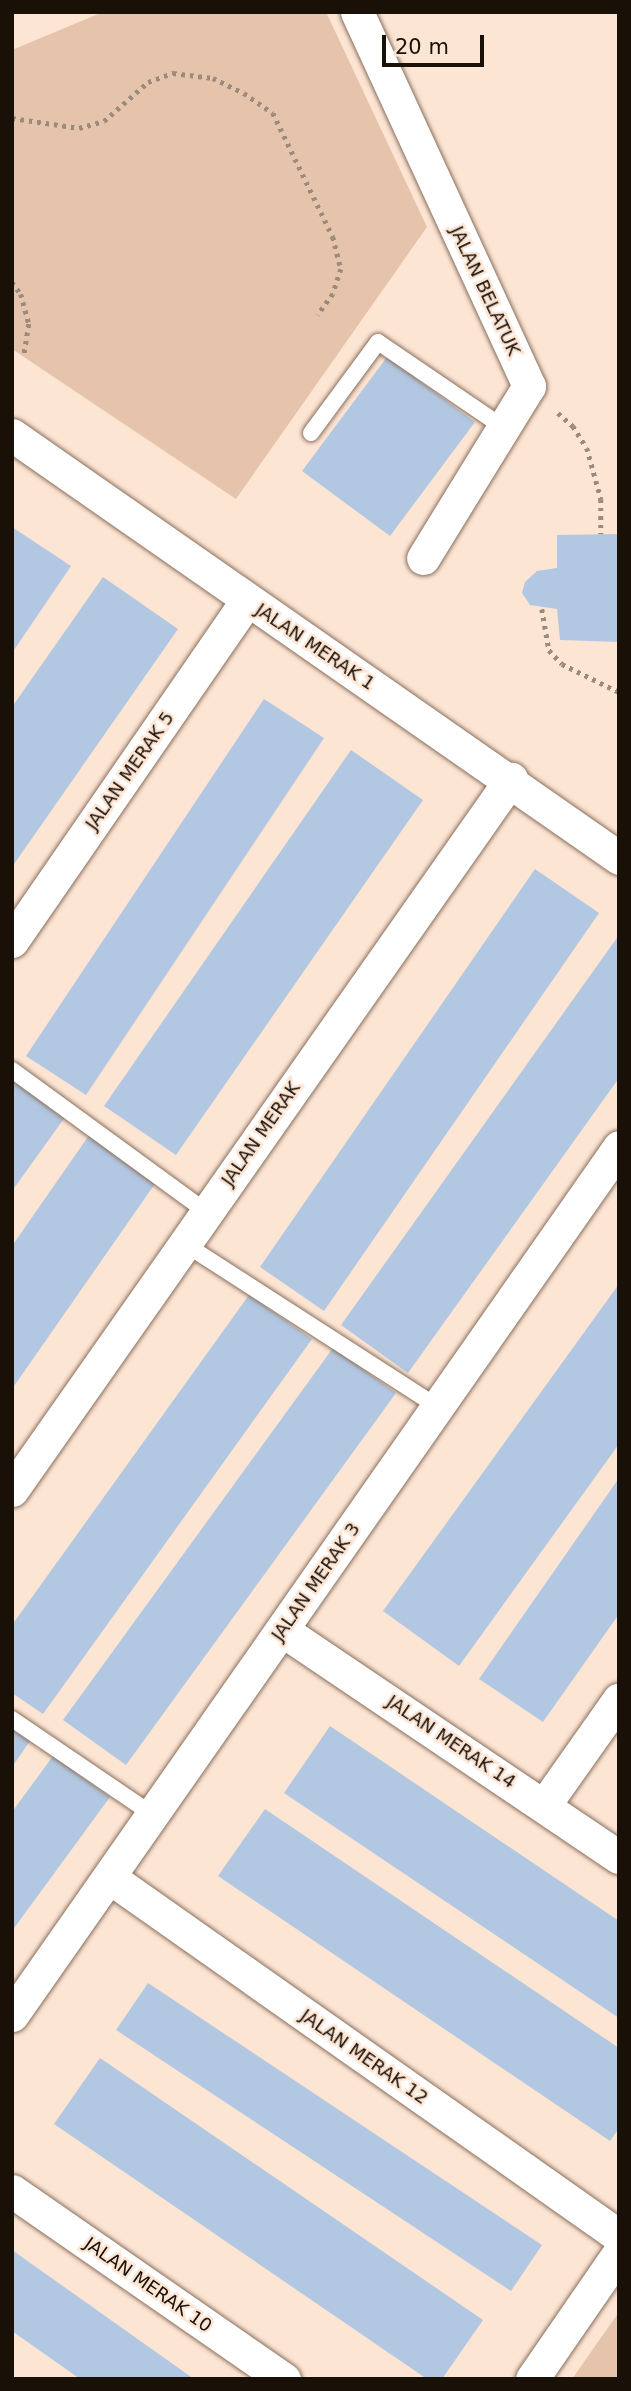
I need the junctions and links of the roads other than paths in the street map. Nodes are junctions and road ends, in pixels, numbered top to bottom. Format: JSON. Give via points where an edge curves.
{"nodes":[{"id":1,"x":357,"y":12,"type":"edge"},
{"id":2,"x":504,"y":428,"type":"junction"},
{"id":3,"x":311,"y":433,"type":"dead end"},
{"id":4,"x":12,"y":435,"type":"edge"},
{"id":5,"x":423,"y":558,"type":"dead end"},
{"id":6,"x":247,"y":600,"type":"junction"},
{"id":7,"x":510,"y":779,"type":"junction"},
{"id":8,"x":619,"y":858,"type":"edge"},
{"id":9,"x":12,"y":941,"type":"edge"},
{"id":10,"x":12,"y":1070,"type":"edge"},
{"id":11,"x":619,"y":1147,"type":"edge"},
{"id":12,"x":207,"y":1212,"type":"junction"},
{"id":13,"x":185,"y":1244,"type":"junction"},
{"id":14,"x":438,"y":1407,"type":"junction"},
{"id":15,"x":12,"y":1490,"type":"edge"},
{"id":16,"x":282,"y":1630,"type":"junction"},
{"id":17,"x":619,"y":1699,"type":"edge"},
{"id":18,"x":12,"y":1719,"type":"edge"},
{"id":19,"x":545,"y":1804,"type":"junction"},
{"id":20,"x":153,"y":1815,"type":"junction"},
{"id":21,"x":619,"y":1857,"type":"edge"},
{"id":22,"x":109,"y":1877,"type":"junction"},
{"id":23,"x":12,"y":2015,"type":"edge"},
{"id":24,"x":12,"y":2191,"type":"edge"},
{"id":25,"x":619,"y":2236,"type":"edge"},
{"id":26,"x":619,"y":2253,"type":"edge"},
{"id":27,"x":284,"y":2379,"type":"edge"},
{"id":28,"x":532,"y":2379,"type":"edge"}],
"edges":[{"from":1,"to":2,"type":"street","name":"JALAN BELATUK","via":[[529,386]]},
{"from":2,"to":3,"type":"lane","via":[[378,342]]},
{"from":2,"to":5,"type":"street","name":"JALAN BELATUK"},
{"from":4,"to":6,"type":"street","name":"JALAN MERAK 1"},
{"from":6,"to":7,"type":"street","name":"JALAN MERAK 1"},
{"from":6,"to":9,"type":"street","name":"JALAN MERAK 5"},
{"from":7,"to":8,"type":"street","name":"JALAN MERAK 1"},
{"from":7,"to":12,"type":"street","name":"JALAN MERAK"},
{"from":10,"to":12,"type":"lane"},
{"from":11,"to":14,"type":"street","name":"JALAN MERAK 3"},
{"from":12,"to":13,"type":"street","name":"JALAN MERAK"},
{"from":13,"to":14,"type":"lane"},
{"from":13,"to":15,"type":"street","name":"JALAN MERAK"},
{"from":14,"to":16,"type":"street","name":"JALAN MERAK 3"},
{"from":16,"to":19,"type":"street","name":"JALAN MERAK 14"},
{"from":16,"to":20,"type":"street","name":"JALAN MERAK 3"},
{"from":17,"to":19,"type":"street"},
{"from":18,"to":20,"type":"lane"},
{"from":19,"to":21,"type":"street","name":"JALAN MERAK 14"},
{"from":20,"to":22,"type":"street","name":"JALAN MERAK 3"},
{"from":22,"to":23,"type":"street","name":"JALAN MERAK 3"},
{"from":22,"to":25,"type":"street","name":"JALAN MERAK 12"},
{"from":24,"to":27,"type":"street","name":"JALAN MERAK 10"},
{"from":26,"to":28,"type":"street"}]}
